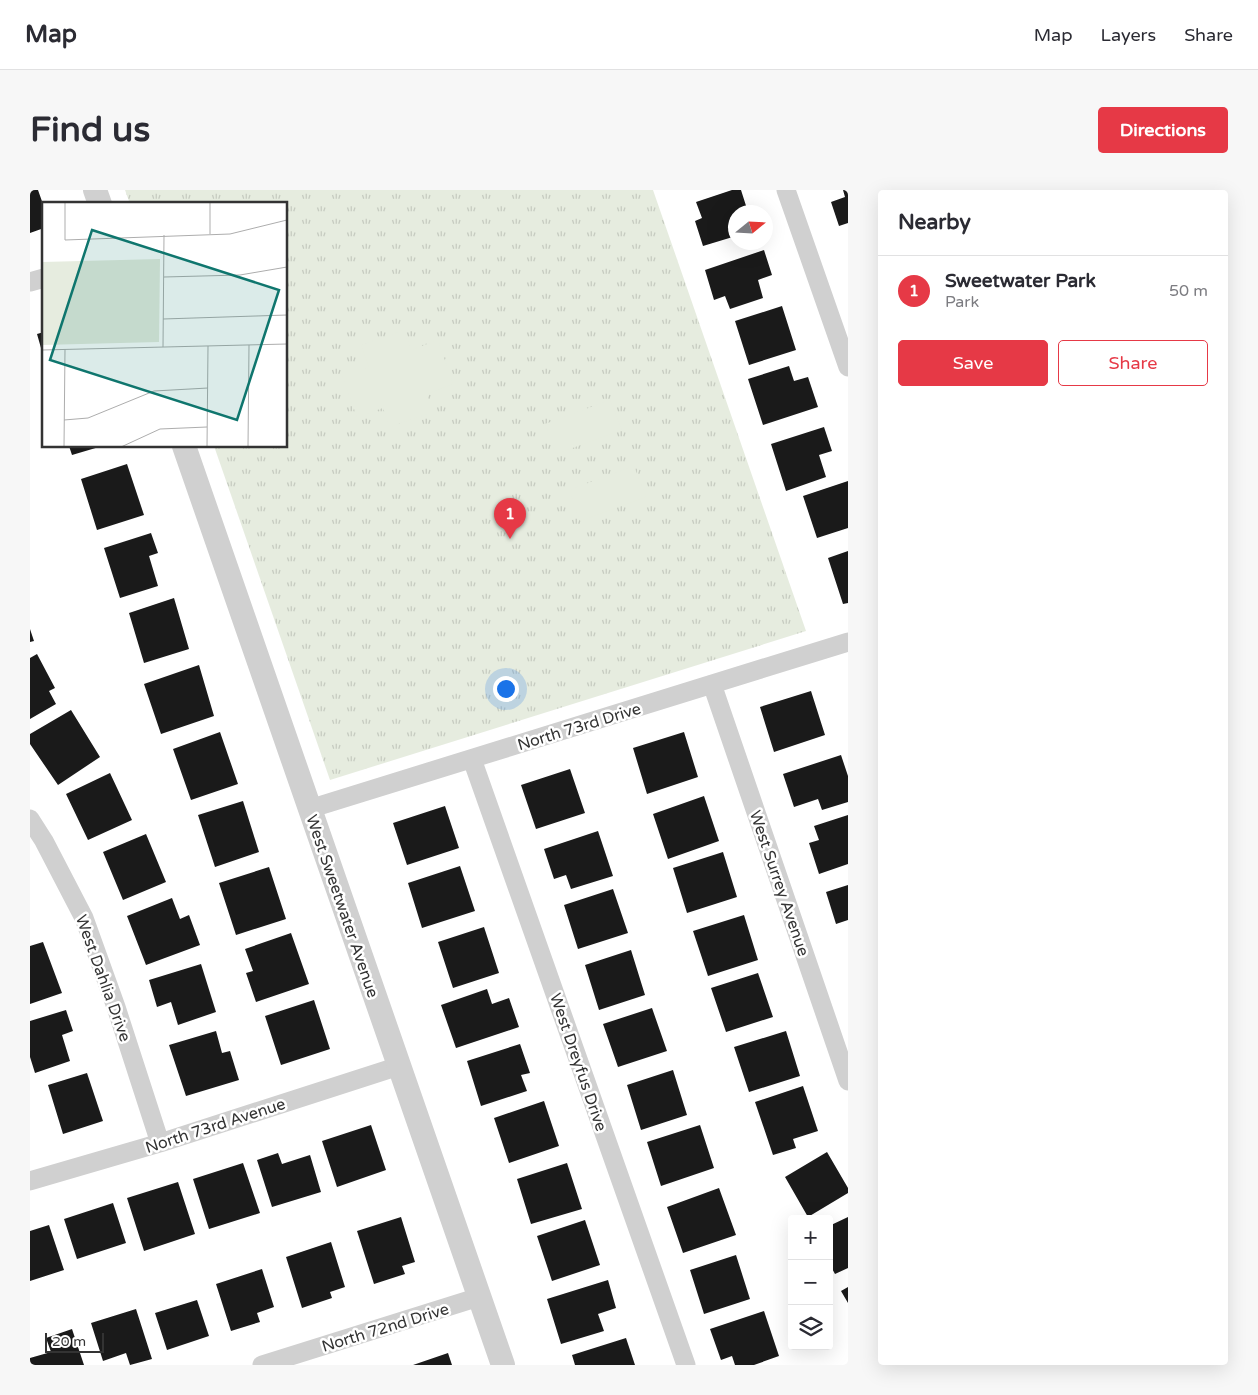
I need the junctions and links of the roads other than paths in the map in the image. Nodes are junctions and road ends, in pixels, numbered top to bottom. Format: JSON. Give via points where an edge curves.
{"nodes":[{"id":1,"x":95,"y":190,"type":"edge"},
{"id":2,"x":786,"y":190,"type":"edge"},
{"id":3,"x":99,"y":202,"type":"edge"},
{"id":4,"x":848,"y":368,"type":"edge"},
{"id":5,"x":185,"y":448,"type":"edge"},
{"id":6,"x":848,"y":642,"type":"edge"},
{"id":7,"x":712,"y":684,"type":"junction"},
{"id":8,"x":472,"y":759,"type":"junction"},
{"id":9,"x":310,"y":809,"type":"junction"},
{"id":10,"x":30,"y":820,"type":"edge"},
{"id":11,"x":398,"y":1066,"type":"junction"},
{"id":12,"x":848,"y":1081,"type":"edge"},
{"id":13,"x":160,"y":1143,"type":"junction"},
{"id":14,"x":30,"y":1181,"type":"edge"},
{"id":15,"x":479,"y":1297,"type":"junction"},
{"id":16,"x":262,"y":1365,"type":"edge"},
{"id":17,"x":503,"y":1365,"type":"edge"},
{"id":18,"x":686,"y":1365,"type":"edge"}],
"edges":[{"from":1,"to":3,"type":"street"},
{"from":2,"to":4,"type":"street"},
{"from":5,"to":9,"type":"street","name":"West Sweetwater Avenue"},
{"from":6,"to":7,"type":"street","name":"North 73rd Drive"},
{"from":7,"to":8,"type":"street","name":"North 73rd Drive"},
{"from":7,"to":12,"type":"street","name":"West Surrey Avenue"},
{"from":8,"to":9,"type":"street","name":"North 73rd Drive"},
{"from":8,"to":18,"type":"street","name":"West Dreyfus Drive"},
{"from":9,"to":11,"type":"street","name":"West Sweetwater Avenue"},
{"from":10,"to":13,"type":"street","name":"West Dahlia Drive","via":[[84,918]]},
{"from":11,"to":13,"type":"street","name":"North 73rd Avenue"},
{"from":11,"to":15,"type":"street","name":"West Sweetwater Avenue"},
{"from":13,"to":14,"type":"street","name":"North 73rd Avenue"},
{"from":15,"to":16,"type":"street","name":"North 72nd Drive"},
{"from":15,"to":17,"type":"street","name":"West Sweetwater Avenue"}]}
